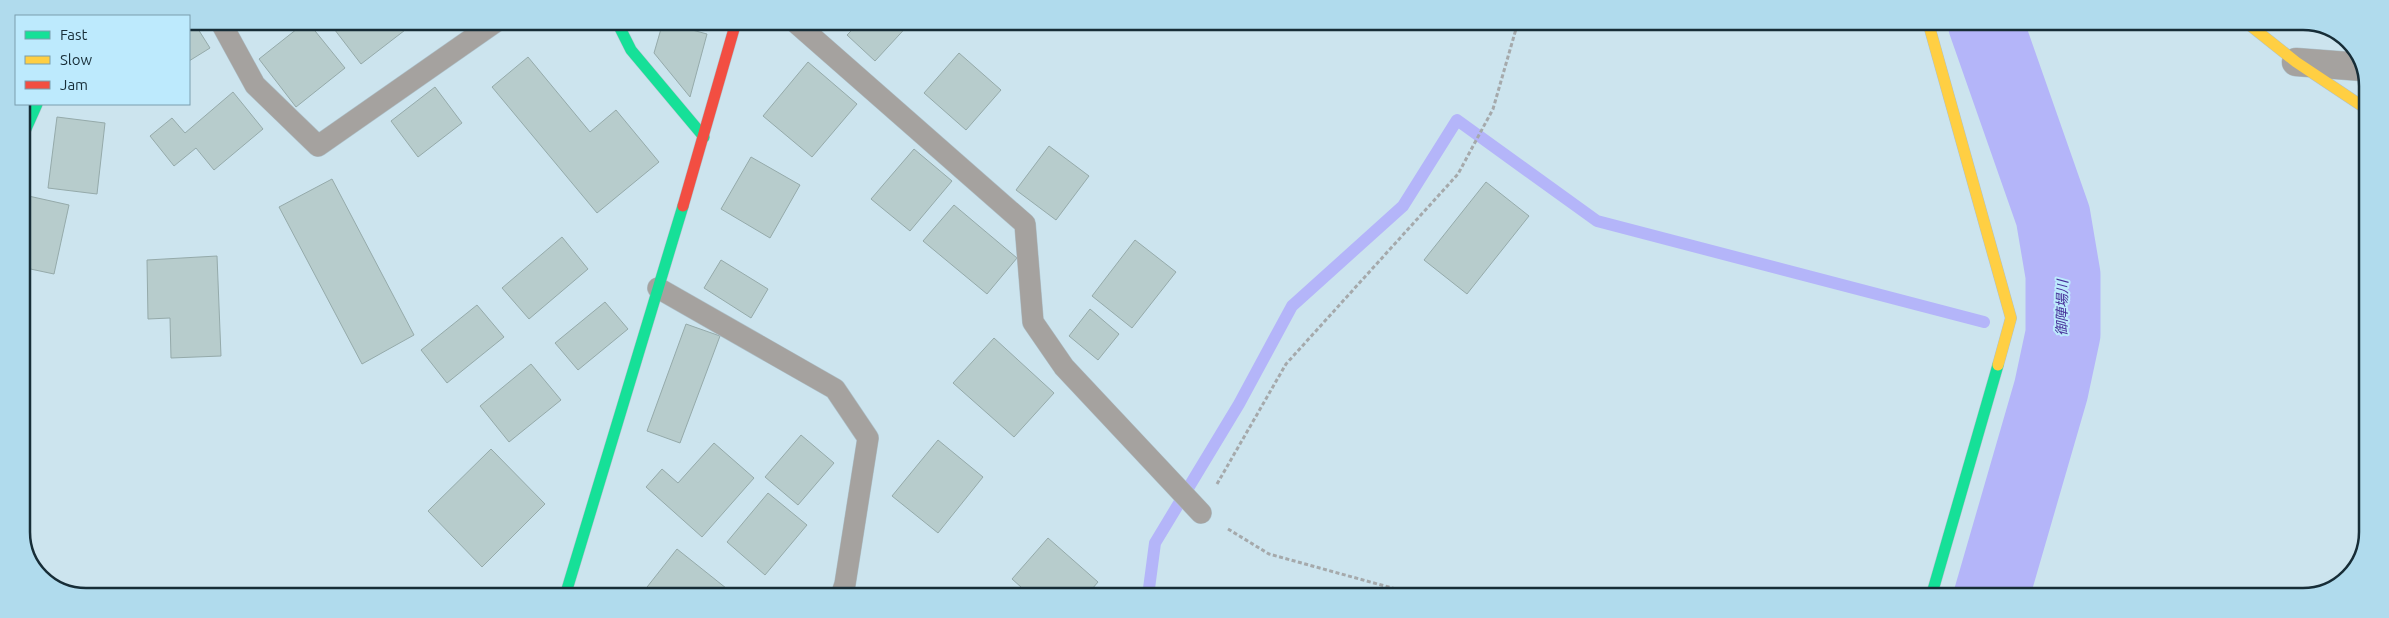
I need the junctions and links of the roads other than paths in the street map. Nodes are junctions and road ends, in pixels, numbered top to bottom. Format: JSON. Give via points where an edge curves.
{"nodes":[{"id":1,"x":225,"y":30,"type":"edge"},
{"id":2,"x":485,"y":30,"type":"edge"},
{"id":3,"x":621,"y":30,"type":"edge"},
{"id":4,"x":734,"y":30,"type":"edge"},
{"id":5,"x":804,"y":30,"type":"edge"},
{"id":6,"x":1930,"y":30,"type":"edge"},
{"id":7,"x":2257,"y":30,"type":"edge"},
{"id":8,"x":2296,"y":62,"type":"junction"},
{"id":9,"x":2356,"y":67,"type":"edge"},
{"id":10,"x":2359,"y":104,"type":"edge"},
{"id":11,"x":37,"y":105,"type":"edge"},
{"id":12,"x":30,"y":120,"type":"edge"},
{"id":13,"x":704,"y":137,"type":"junction"},
{"id":14,"x":658,"y":288,"type":"junction"},
{"id":15,"x":1201,"y":513,"type":"road end"},
{"id":16,"x":567,"y":588,"type":"edge"},
{"id":17,"x":843,"y":588,"type":"edge"},
{"id":18,"x":1933,"y":588,"type":"edge"}],
"edges":[{"from":1,"to":2,"type":"lane","via":[[255,85],[318,146]]},
{"from":3,"to":13,"type":"street","via":[[631,50]]},
{"from":4,"to":13,"type":"street"},
{"from":5,"to":15,"type":"lane","via":[[1025,224],[1033,322],[1064,367]]},
{"from":6,"to":18,"type":"street","via":[[2011,318]]},
{"from":7,"to":8,"type":"street"},
{"from":8,"to":9,"type":"street"},
{"from":8,"to":10,"type":"street"},
{"from":11,"to":12,"type":"street"},
{"from":13,"to":14,"type":"street"},
{"from":14,"to":16,"type":"street"},
{"from":14,"to":17,"type":"lane","via":[[835,389],[868,438]]}]}
